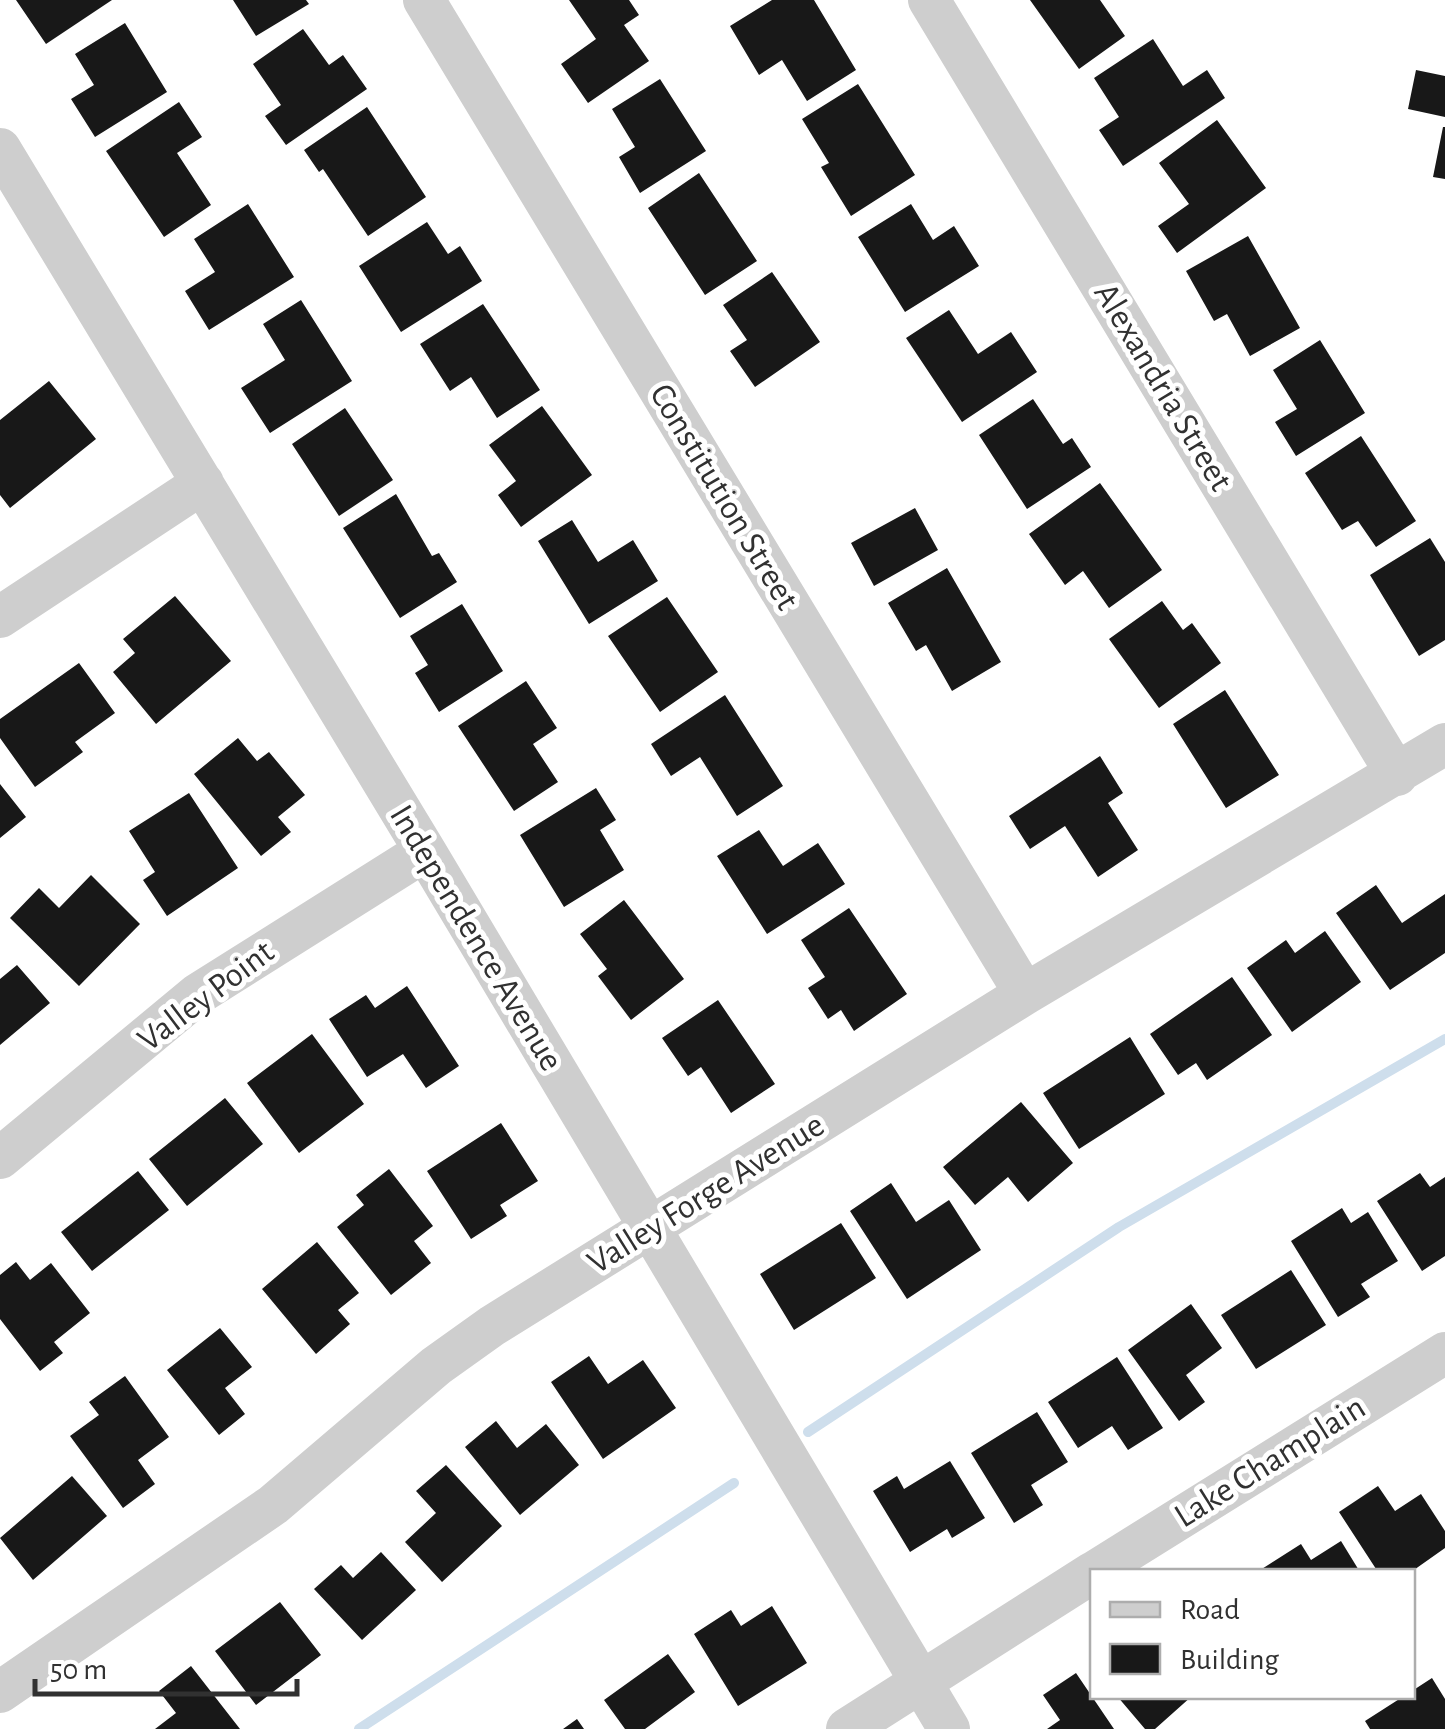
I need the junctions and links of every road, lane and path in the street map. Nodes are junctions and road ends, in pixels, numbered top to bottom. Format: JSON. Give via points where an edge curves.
{"nodes":[{"id":1,"x":424,"y":0,"type":"edge"},
{"id":2,"x":929,"y":0,"type":"edge"},
{"id":3,"x":0,"y":149,"type":"edge"},
{"id":4,"x":203,"y":483,"type":"junction"},
{"id":5,"x":0,"y":617,"type":"edge"},
{"id":6,"x":1445,"y":744,"type":"edge"},
{"id":7,"x":1396,"y":774,"type":"junction"},
{"id":8,"x":425,"y":851,"type":"junction"},
{"id":9,"x":1024,"y":994,"type":"junction"},
{"id":10,"x":0,"y":1158,"type":"edge"},
{"id":11,"x":649,"y":1230,"type":"junction"},
{"id":12,"x":1445,"y":1353,"type":"edge"},
{"id":13,"x":1098,"y":1569,"type":"edge"},
{"id":14,"x":1090,"y":1574,"type":"edge"},
{"id":15,"x":920,"y":1680,"type":"junction"},
{"id":16,"x":0,"y":1692,"type":"edge"},
{"id":17,"x":848,"y":1729,"type":"edge"},
{"id":18,"x":949,"y":1729,"type":"edge"}],
"edges":[{"from":1,"to":9,"type":"street","name":"Constitution Street"},
{"from":2,"to":7,"type":"street","name":"Alexandria Street"},
{"from":3,"to":4,"type":"street","name":"Independence Avenue"},
{"from":4,"to":5,"type":"street"},
{"from":4,"to":8,"type":"street","name":"Independence Avenue"},
{"from":6,"to":7,"type":"street","name":"Valley Forge Avenue"},
{"from":7,"to":9,"type":"street","name":"Valley Forge Avenue"},
{"from":8,"to":10,"type":"street","name":"Valley Point","via":[[198,994]]},
{"from":8,"to":11,"type":"street","name":"Independence Avenue"},
{"from":9,"to":11,"type":"street","name":"Valley Forge Avenue"},
{"from":11,"to":15,"type":"street","name":"Independence Avenue"},
{"from":11,"to":16,"type":"street","name":"Valley Forge Avenue","via":[[492,1326],[272,1505]]},
{"from":12,"to":13,"type":"street","name":"Lake Champlain"},
{"from":14,"to":15,"type":"street","name":"Lake Champlain"},
{"from":15,"to":17,"type":"street","name":"Lake Champlain"},
{"from":15,"to":18,"type":"street","name":"Independence Avenue"}]}
